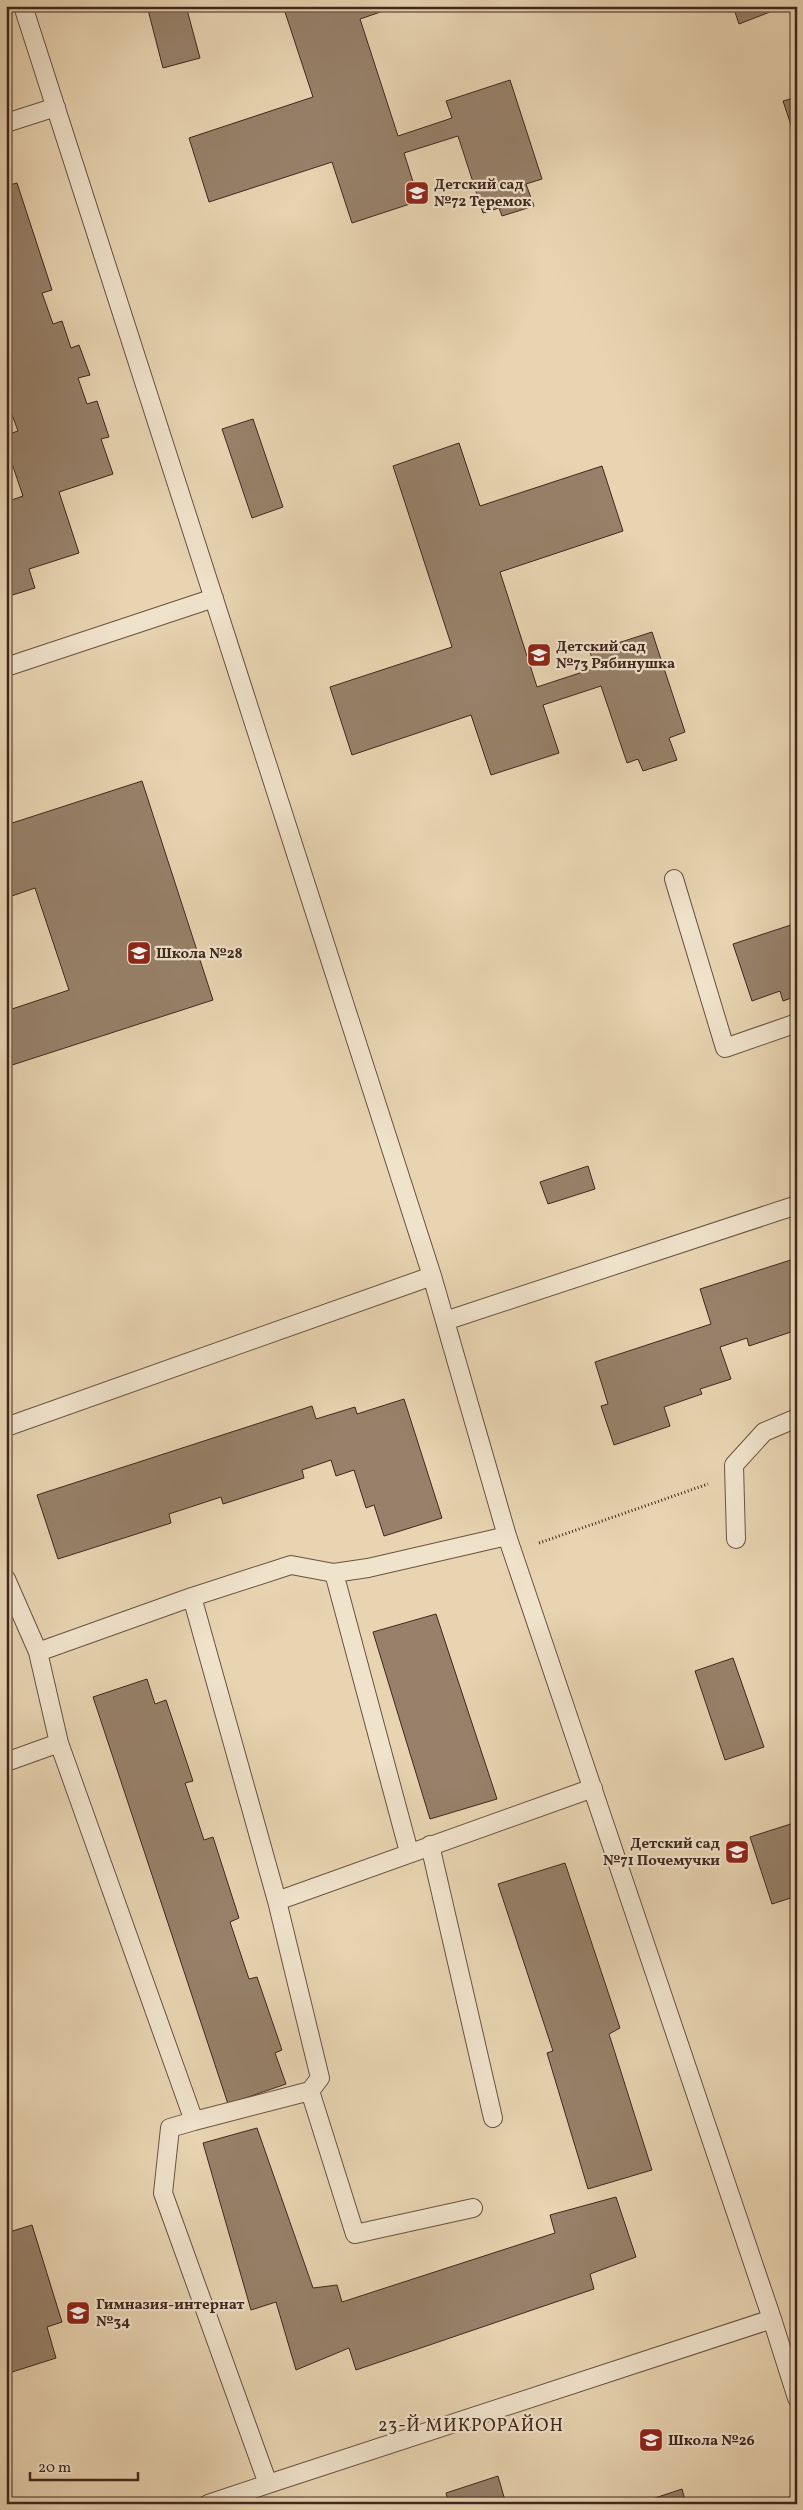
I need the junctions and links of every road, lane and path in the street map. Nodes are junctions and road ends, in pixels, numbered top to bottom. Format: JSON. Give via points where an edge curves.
{"nodes":[{"id":1,"x":23,"y":6,"type":"edge"},
{"id":2,"x":56,"y":107,"type":"junction"},
{"id":3,"x":6,"y":123,"type":"edge"},
{"id":4,"x":214,"y":598,"type":"junction"},
{"id":5,"x":6,"y":667,"type":"edge"},
{"id":6,"x":674,"y":879,"type":"dead end"},
{"id":7,"x":797,"y":1023,"type":"edge"},
{"id":8,"x":797,"y":1204,"type":"edge"},
{"id":9,"x":432,"y":1276,"type":"junction"},
{"id":10,"x":445,"y":1321,"type":"junction"},
{"id":11,"x":797,"y":1418,"type":"edge"},
{"id":12,"x":6,"y":1427,"type":"edge"},
{"id":13,"x":734,"y":1475,"type":"junction"},
{"id":14,"x":736,"y":1539,"type":"dead end"},
{"id":15,"x":510,"y":1544,"type":"junction"},
{"id":16,"x":334,"y":1573,"type":"junction"},
{"id":17,"x":6,"y":1579,"type":"edge"},
{"id":18,"x":192,"y":1597,"type":"junction"},
{"id":19,"x":38,"y":1652,"type":"junction"},
{"id":20,"x":59,"y":1743,"type":"junction"},
{"id":21,"x":6,"y":1762,"type":"edge"},
{"id":22,"x":593,"y":1788,"type":"junction"},
{"id":23,"x":430,"y":1845,"type":"junction"},
{"id":24,"x":409,"y":1852,"type":"junction"},
{"id":25,"x":277,"y":1901,"type":"junction"},
{"id":26,"x":310,"y":2092,"type":"junction"},
{"id":27,"x":493,"y":2118,"type":"dead end"},
{"id":28,"x":194,"y":2121,"type":"junction"},
{"id":29,"x":473,"y":2208,"type":"dead end"},
{"id":30,"x":772,"y":2319,"type":"junction"},
{"id":31,"x":797,"y":2398,"type":"edge"},
{"id":32,"x":268,"y":2484,"type":"junction"},
{"id":33,"x":208,"y":2504,"type":"edge"}],
"edges":[{"from":1,"to":2,"type":"lane"},
{"from":2,"to":3,"type":"lane"},
{"from":2,"to":4,"type":"lane"},
{"from":4,"to":5,"type":"lane"},
{"from":4,"to":9,"type":"lane"},
{"from":6,"to":7,"type":"lane","via":[[725,1048]]},
{"from":8,"to":10,"type":"lane"},
{"from":9,"to":10,"type":"lane"},
{"from":9,"to":12,"type":"lane"},
{"from":10,"to":15,"type":"lane"},
{"from":11,"to":13,"type":"lane","via":[[764,1432],[734,1465]]},
{"from":13,"to":14,"type":"lane"},
{"from":13,"to":15,"type":"path"},
{"from":15,"to":16,"type":"lane"},
{"from":15,"to":22,"type":"lane"},
{"from":16,"to":18,"type":"lane","via":[[291,1565]]},
{"from":16,"to":24,"type":"lane"},
{"from":17,"to":19,"type":"lane"},
{"from":18,"to":19,"type":"lane"},
{"from":18,"to":25,"type":"lane"},
{"from":19,"to":20,"type":"lane"},
{"from":20,"to":21,"type":"lane"},
{"from":20,"to":28,"type":"lane"},
{"from":22,"to":23,"type":"lane"},
{"from":22,"to":30,"type":"lane"},
{"from":23,"to":24,"type":"lane"},
{"from":23,"to":27,"type":"lane"},
{"from":24,"to":25,"type":"lane"},
{"from":25,"to":26,"type":"lane","via":[[320,2078]]},
{"from":26,"to":28,"type":"lane"},
{"from":26,"to":29,"type":"lane","via":[[354,2234]]},
{"from":28,"to":32,"type":"lane","via":[[170,2128],[163,2192]]},
{"from":30,"to":31,"type":"lane"},
{"from":30,"to":32,"type":"lane"},
{"from":32,"to":33,"type":"lane"}]}
